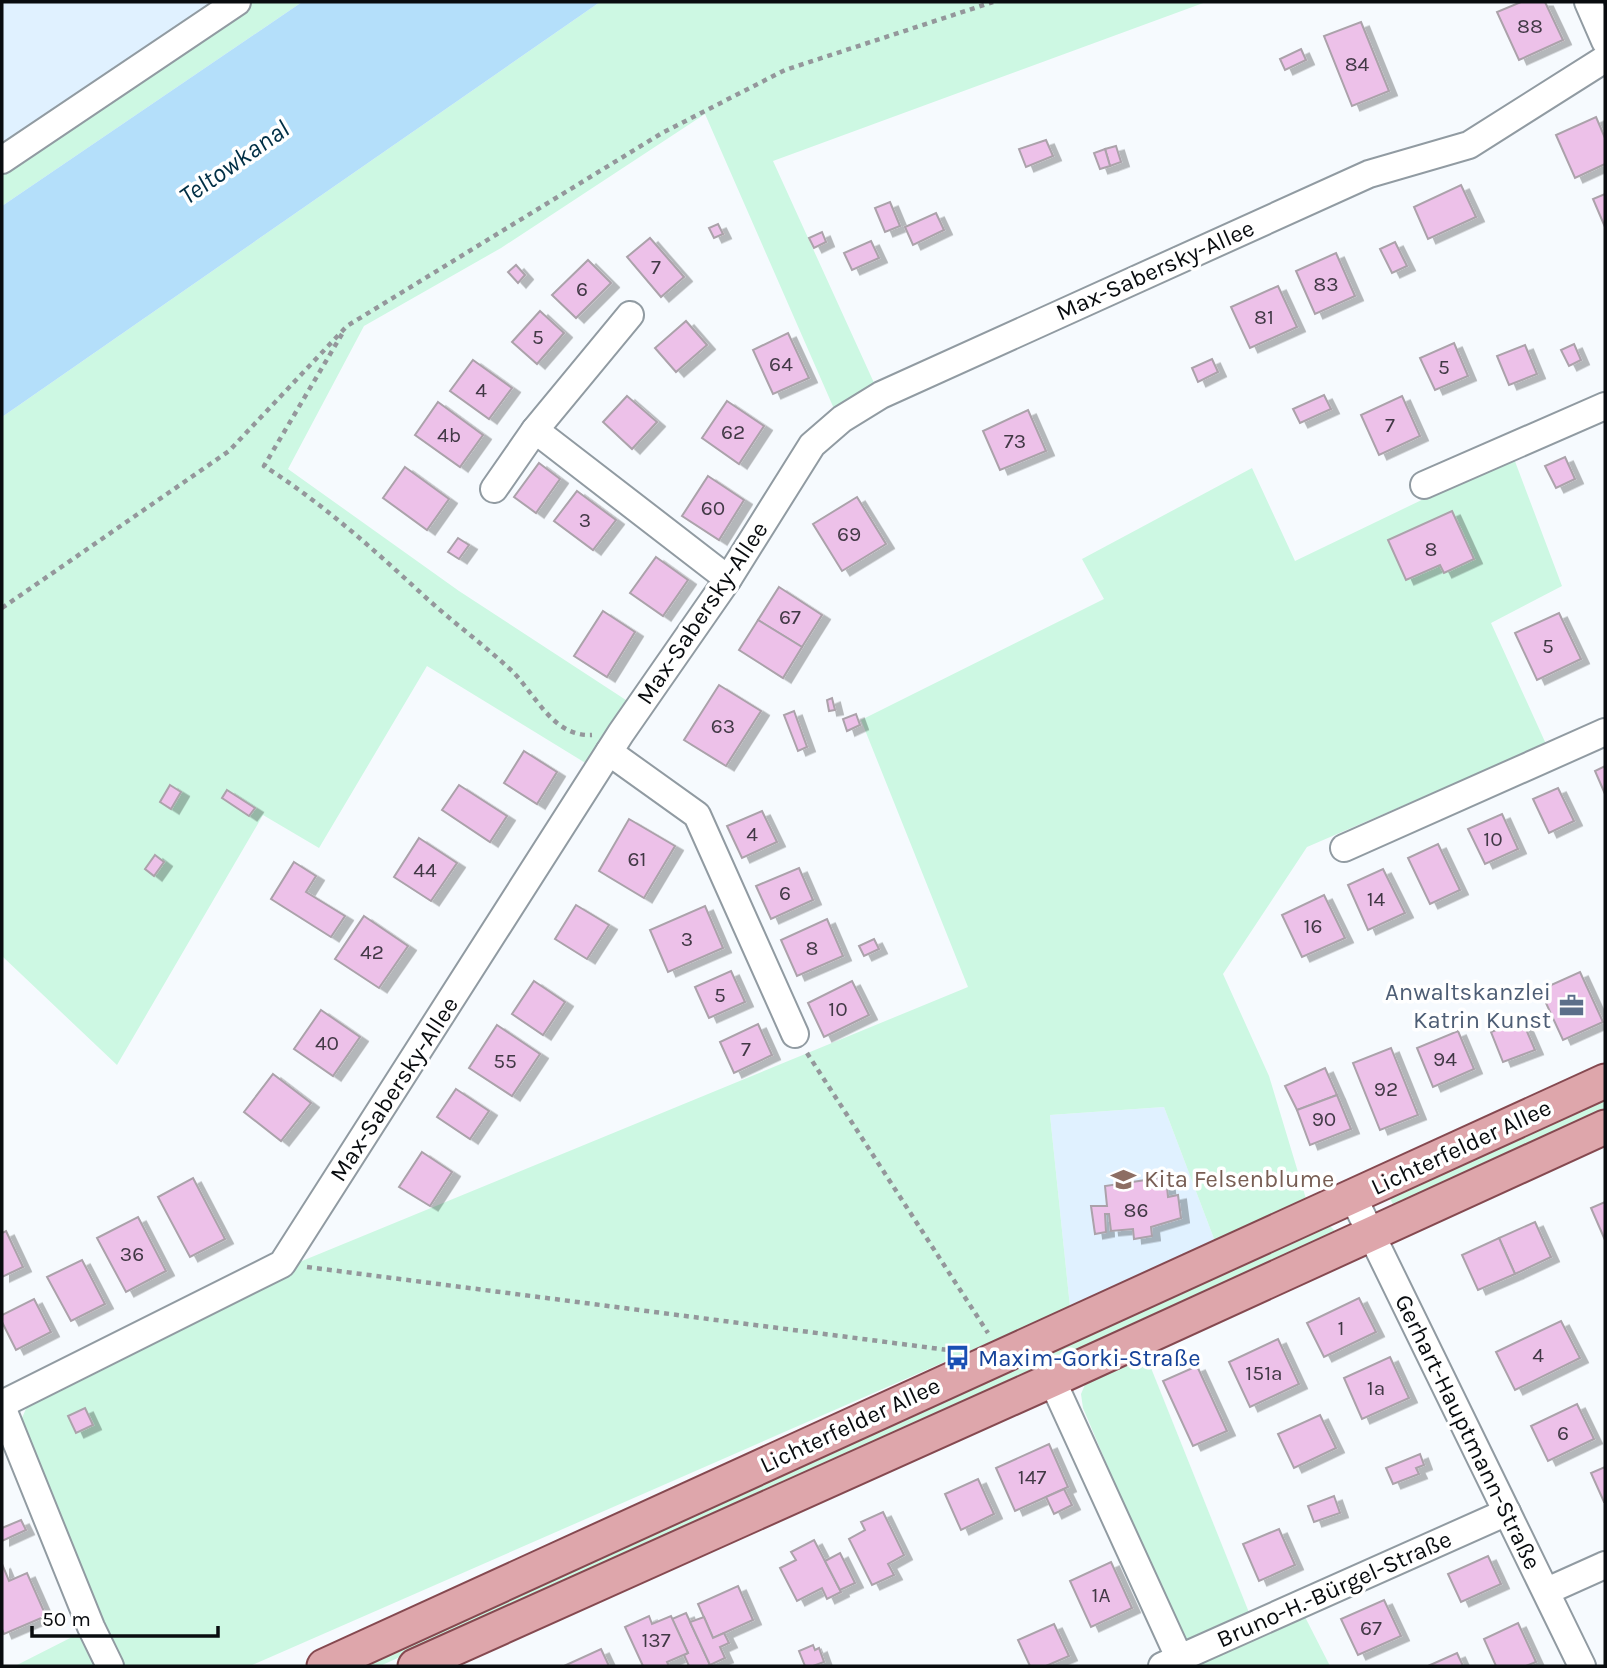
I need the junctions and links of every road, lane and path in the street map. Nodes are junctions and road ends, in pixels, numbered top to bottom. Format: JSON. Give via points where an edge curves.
{"nodes":[{"id":1,"x":237,"y":2,"type":"edge"},
{"id":2,"x":993,"y":2,"type":"edge"},
{"id":3,"x":1588,"y":2,"type":"edge"},
{"id":4,"x":1605,"y":41,"type":"edge"},
{"id":5,"x":1605,"y":59,"type":"edge"},
{"id":6,"x":2,"y":160,"type":"edge"},
{"id":7,"x":629,"y":315,"type":"dead end"},
{"id":8,"x":347,"y":326,"type":"junction"},
{"id":9,"x":1605,"y":406,"type":"edge"},
{"id":10,"x":535,"y":430,"type":"junction"},
{"id":11,"x":1424,"y":485,"type":"dead end"},
{"id":12,"x":494,"y":489,"type":"dead end"},
{"id":13,"x":728,"y":579,"type":"junction"},
{"id":14,"x":2,"y":608,"type":"edge"},
{"id":15,"x":1605,"y":732,"type":"edge"},
{"id":16,"x":615,"y":743,"type":"junction"},
{"id":17,"x":1344,"y":848,"type":"dead end"},
{"id":18,"x":795,"y":1034,"type":"joint"},
{"id":19,"x":1605,"y":1081,"type":"edge"},
{"id":20,"x":1605,"y":1127,"type":"edge"},
{"id":21,"x":1353,"y":1197,"type":"junction"},
{"id":22,"x":1371,"y":1233,"type":"junction"},
{"id":23,"x":282,"y":1264,"type":"junction"},
{"id":24,"x":956,"y":1351,"type":"dead end"},
{"id":25,"x":999,"y":1358,"type":"junction"},
{"id":26,"x":1052,"y":1380,"type":"junction"},
{"id":27,"x":2,"y":1406,"type":"edge"},
{"id":28,"x":1507,"y":1512,"type":"junction"},
{"id":29,"x":1605,"y":1564,"type":"edge"},
{"id":30,"x":1547,"y":1591,"type":"junction"},
{"id":31,"x":1175,"y":1664,"type":"edge"},
{"id":32,"x":110,"y":1666,"type":"edge"},
{"id":33,"x":324,"y":1666,"type":"edge"},
{"id":34,"x":415,"y":1666,"type":"edge"},
{"id":35,"x":1582,"y":1666,"type":"edge"}],
"edges":[{"from":1,"to":6,"type":"street"},
{"from":2,"to":8,"type":"path","via":[[785,70],[662,133]]},
{"from":3,"to":4,"type":"street"},
{"from":5,"to":13,"type":"street","name":"Max-Sabersky-Allee","via":[[1469,145],[1370,174],[881,394],[812,445]]},
{"from":7,"to":10,"type":"street"},
{"from":8,"to":14,"type":"path","via":[[229,451]]},
{"from":8,"to":16,"type":"path","via":[[264,466],[375,550],[512,672],[550,718],[568,731]]},
{"from":9,"to":11,"type":"street"},
{"from":10,"to":12,"type":"street"},
{"from":10,"to":13,"type":"street"},
{"from":13,"to":16,"type":"street","name":"Max-Sabersky-Allee"},
{"from":15,"to":17,"type":"street"},
{"from":16,"to":18,"type":"street","via":[[696,815]]},
{"from":16,"to":23,"type":"street","name":"Max-Sabersky-Allee"},
{"from":18,"to":25,"type":"path","via":[[993,1341]]},
{"from":19,"to":21,"type":"main road","name":"Lichterfelder Allee"},
{"from":20,"to":22,"type":"main road","name":"Lichterfelder Allee"},
{"from":21,"to":22,"type":"street","name":"Gerhart-Hauptmann-Straße"},
{"from":21,"to":25,"type":"main road","name":"Lichterfelder Allee"},
{"from":22,"to":26,"type":"main road","name":"Lichterfelder Allee"},
{"from":22,"to":28,"type":"street","name":"Gerhart-Hauptmann-Straße"},
{"from":23,"to":24,"type":"path"},
{"from":23,"to":27,"type":"street"},
{"from":25,"to":33,"type":"main road","name":"Lichterfelder Allee"},
{"from":26,"to":31,"type":"street"},
{"from":26,"to":34,"type":"main road","name":"Lichterfelder Allee"},
{"from":27,"to":32,"type":"street","via":[[90,1627]]},
{"from":28,"to":30,"type":"street","name":"Gerhart-Hauptmann-Straße"},
{"from":28,"to":31,"type":"street","name":"Bruno-H.-Bürgel-Straße"},
{"from":29,"to":30,"type":"street"},
{"from":30,"to":35,"type":"street","name":"Gerhart-Hauptmann-Straße"}]}
